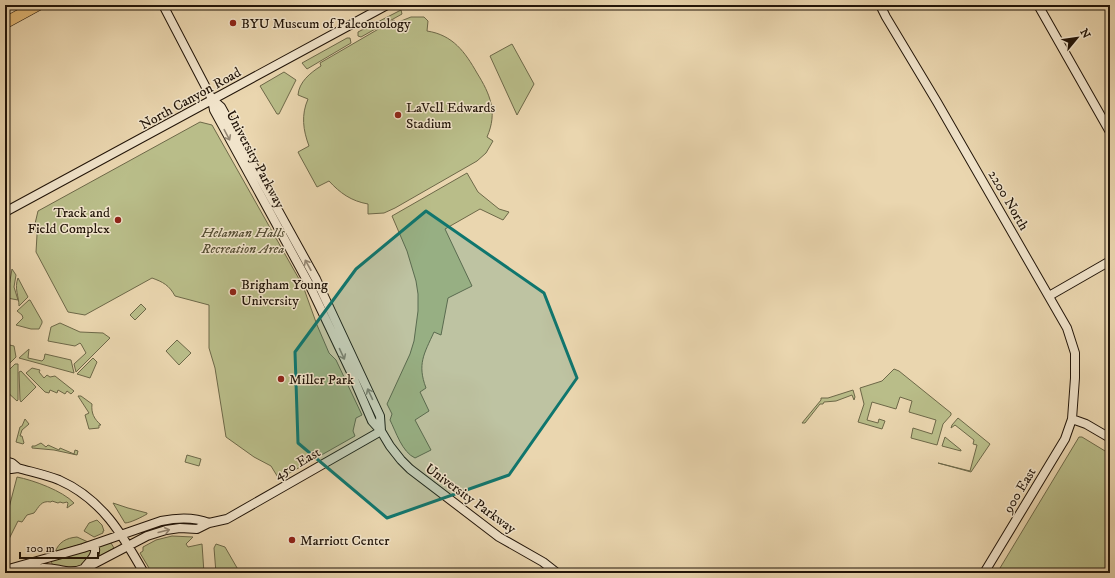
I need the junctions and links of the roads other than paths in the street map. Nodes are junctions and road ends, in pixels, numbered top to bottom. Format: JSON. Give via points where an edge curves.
{"nodes":[{"id":1,"x":38,"y":5,"type":"edge"},
{"id":2,"x":164,"y":5,"type":"edge"},
{"id":3,"x":387,"y":5,"type":"edge"},
{"id":4,"x":880,"y":5,"type":"edge"},
{"id":5,"x":1038,"y":5,"type":"edge"},
{"id":6,"x":5,"y":23,"type":"edge"},
{"id":7,"x":212,"y":99,"type":"junction"},
{"id":8,"x":1110,"y":132,"type":"edge"},
{"id":9,"x":5,"y":212,"type":"edge"},
{"id":10,"x":1110,"y":261,"type":"edge"},
{"id":11,"x":1049,"y":296,"type":"junction"},
{"id":12,"x":1072,"y":419,"type":"junction"},
{"id":13,"x":381,"y":431,"type":"junction"},
{"id":14,"x":1110,"y":438,"type":"edge"},
{"id":15,"x":5,"y":461,"type":"edge"},
{"id":16,"x":5,"y":467,"type":"edge"},
{"id":17,"x":18,"y":468,"type":"junction"},
{"id":18,"x":208,"y":523,"type":"junction"},
{"id":19,"x":122,"y":534,"type":"junction"},
{"id":20,"x":94,"y":544,"type":"junction"},
{"id":21,"x":128,"y":545,"type":"junction"},
{"id":22,"x":48,"y":558,"type":"junction"},
{"id":23,"x":51,"y":569,"type":"junction"},
{"id":24,"x":5,"y":570,"type":"edge"},
{"id":25,"x":82,"y":570,"type":"junction"},
{"id":26,"x":20,"y":573,"type":"edge"},
{"id":27,"x":144,"y":573,"type":"edge"},
{"id":28,"x":557,"y":573,"type":"edge"},
{"id":29,"x":984,"y":573,"type":"edge"}],
"edges":[{"from":1,"to":6,"type":"highway"},
{"from":2,"to":7,"type":"main road","name":"University Parkway"},
{"from":3,"to":7,"type":"main road","name":"North Canyon Road"},
{"from":4,"to":11,"type":"main road","name":"2200 North"},
{"from":5,"to":8,"type":"main road"},
{"from":7,"to":9,"type":"main road","name":"North Canyon Road"},
{"from":7,"to":13,"type":"main road","name":"University Parkway","one_way":true,"via":[[214,110],[309,284],[372,421]]},
{"from":13,"to":7,"type":"main road","name":"University Parkway","one_way":true,"via":[[380,416],[316,279],[221,107]]},
{"from":10,"to":11,"type":"main road"},
{"from":11,"to":12,"type":"main road","name":"2200 North","via":[[1067,328],[1075,353]]},
{"from":12,"to":14,"type":"main road"},
{"from":12,"to":29,"type":"main road","name":"900 East","via":[[1065,439]]},
{"from":13,"to":18,"type":"main road","name":"450 East","via":[[227,519]]},
{"from":13,"to":28,"type":"main road","name":"University Parkway","via":[[401,460],[413,471],[499,537]]},
{"from":15,"to":17,"type":"main road"},
{"from":16,"to":17,"type":"main road"},
{"from":17,"to":19,"type":"main road","via":[[57,479],[79,490],[103,510]]},
{"from":18,"to":19,"type":"main road","via":[[198,519],[168,519]]},
{"from":21,"to":18,"type":"main road","name":"450 East","one_way":true,"via":[[166,530],[197,529]]},
{"from":19,"to":20,"type":"main road"},
{"from":19,"to":21,"type":"main road"},
{"from":20,"to":22,"type":"main road"},
{"from":20,"to":25,"type":"main road","via":[[95,554]]},
{"from":21,"to":25,"type":"main road","name":"450 East"},
{"from":21,"to":27,"type":"main road"},
{"from":22,"to":23,"type":"main road"},
{"from":22,"to":24,"type":"main road"},
{"from":23,"to":25,"type":"main road","via":[[70,572]]},
{"from":23,"to":26,"type":"main road","via":[[39,568]]}]}
